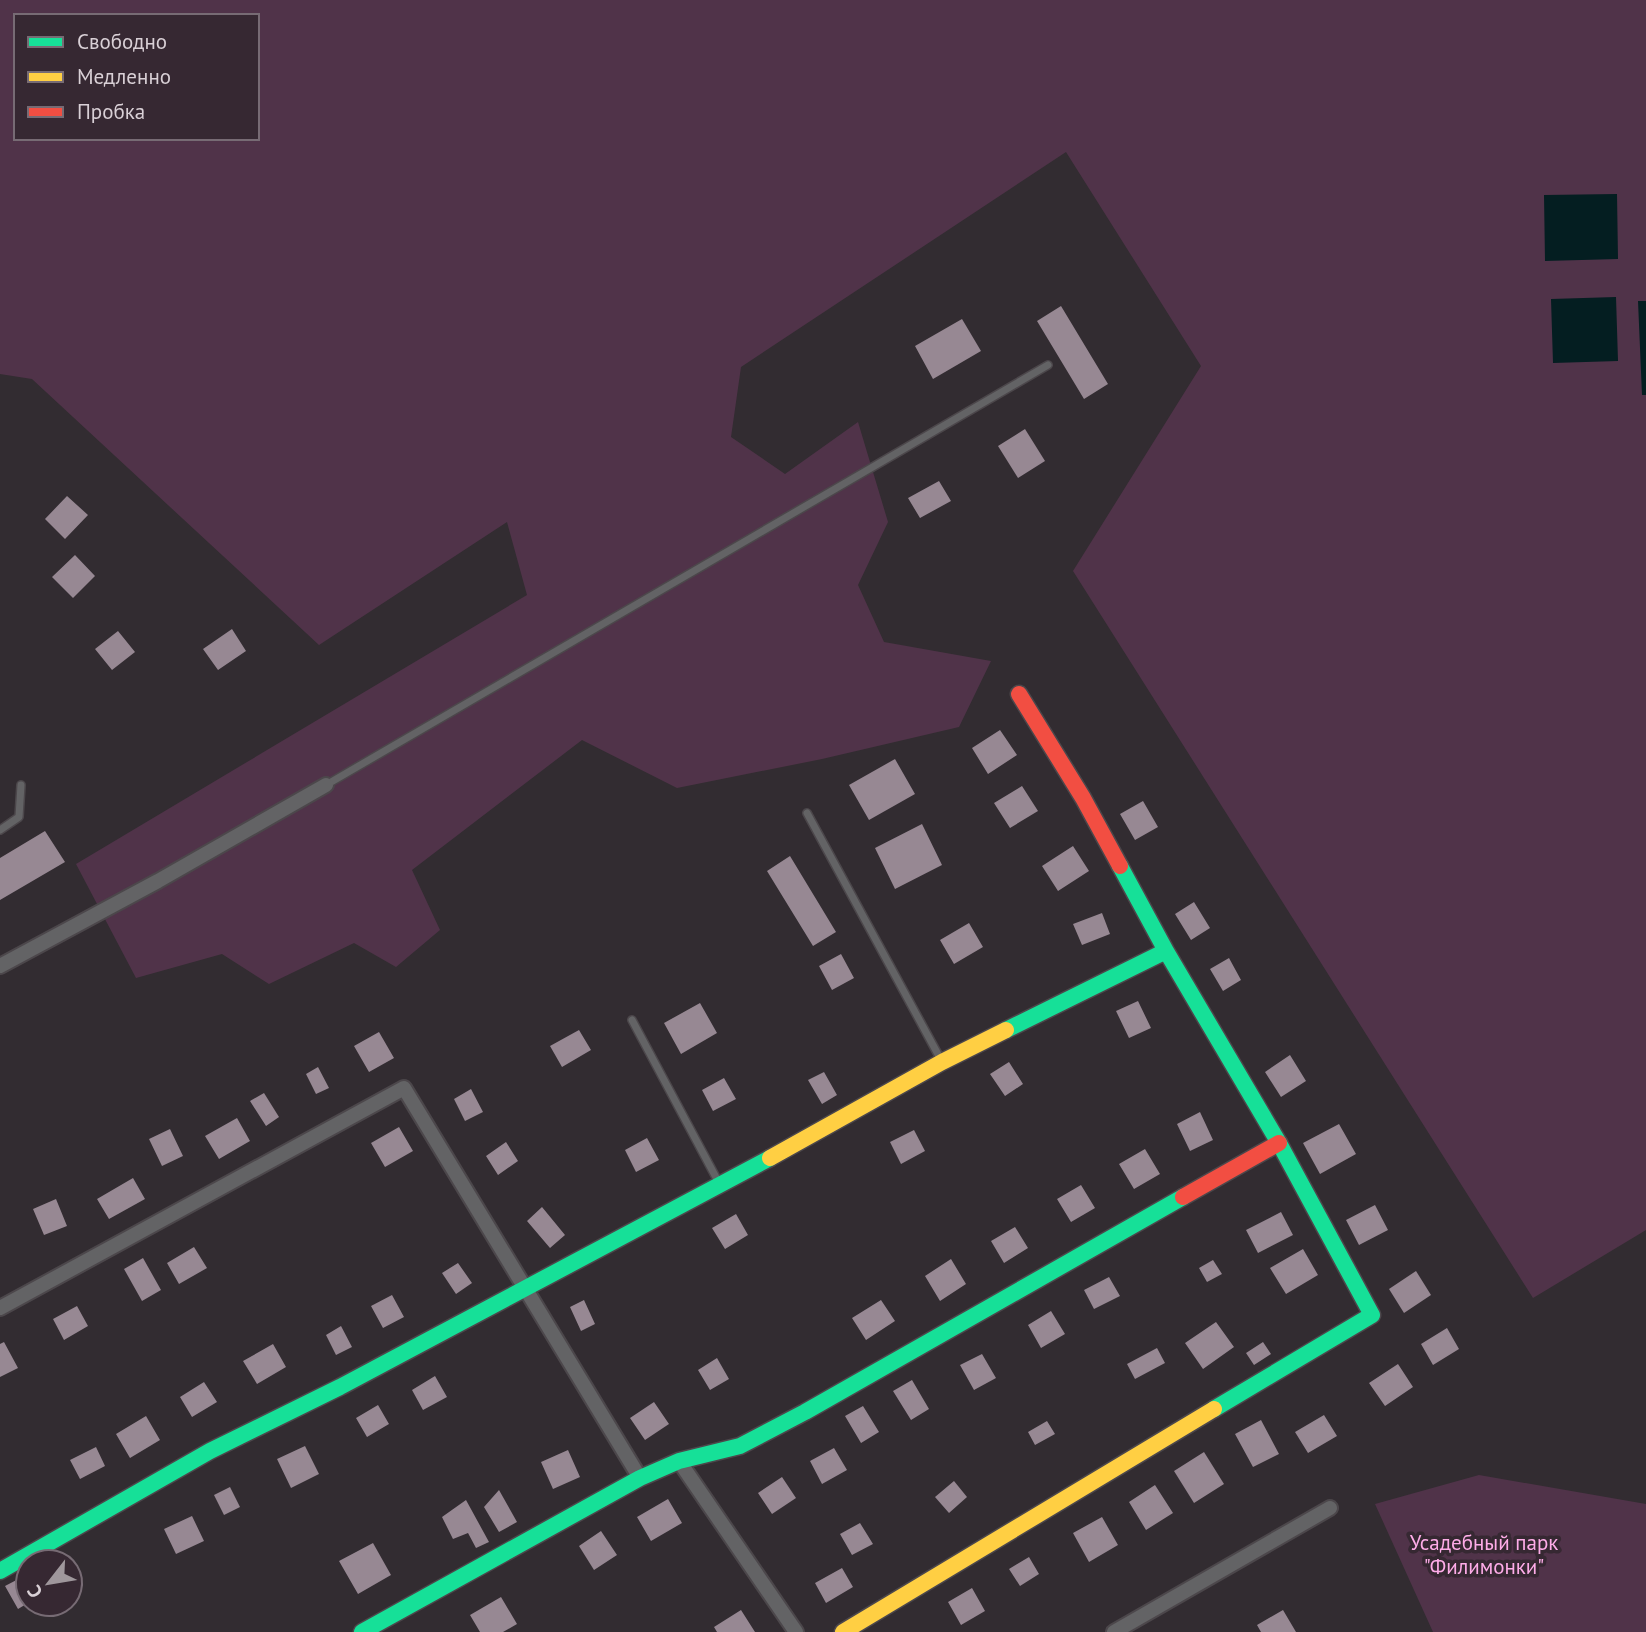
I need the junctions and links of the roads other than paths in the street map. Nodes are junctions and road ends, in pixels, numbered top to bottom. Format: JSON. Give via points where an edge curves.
{"nodes":[{"id":1,"x":1048,"y":365,"type":"dead end"},
{"id":2,"x":1019,"y":694,"type":"dead end"},
{"id":3,"x":21,"y":785,"type":"dead end"},
{"id":4,"x":326,"y":785,"type":"joint"},
{"id":5,"x":807,"y":813,"type":"dead end"},
{"id":6,"x":0,"y":830,"type":"edge"},
{"id":7,"x":1166,"y":950,"type":"junction"},
{"id":8,"x":0,"y":965,"type":"edge"},
{"id":9,"x":632,"y":1020,"type":"dead end"},
{"id":10,"x":943,"y":1062,"type":"junction"},
{"id":11,"x":1279,"y":1143,"type":"junction"},
{"id":12,"x":720,"y":1186,"type":"junction"},
{"id":13,"x":526,"y":1289,"type":"junction"},
{"id":14,"x":0,"y":1308,"type":"edge"},
{"id":15,"x":679,"y":1461,"type":"junction"},
{"id":16,"x":640,"y":1478,"type":"junction"},
{"id":17,"x":1330,"y":1508,"type":"dead end"},
{"id":18,"x":0,"y":1571,"type":"edge"},
{"id":19,"x":362,"y":1632,"type":"edge"},
{"id":20,"x":796,"y":1632,"type":"edge"},
{"id":21,"x":843,"y":1632,"type":"edge"},
{"id":22,"x":1114,"y":1632,"type":"edge"}],
"edges":[{"from":1,"to":4,"type":"lane"},
{"from":2,"to":7,"type":"street","via":[[1083,798]]},
{"from":3,"to":6,"type":"lane","via":[[19,817]]},
{"from":4,"to":8,"type":"street"},
{"from":5,"to":10,"type":"lane"},
{"from":7,"to":10,"type":"street"},
{"from":7,"to":11,"type":"street"},
{"from":9,"to":12,"type":"lane"},
{"from":10,"to":12,"type":"street"},
{"from":11,"to":15,"type":"street","via":[[795,1418],[740,1446]]},
{"from":11,"to":21,"type":"street","via":[[1372,1315]]},
{"from":12,"to":13,"type":"street"},
{"from":13,"to":14,"type":"street","via":[[404,1088]]},
{"from":13,"to":16,"type":"street"},
{"from":13,"to":18,"type":"street","via":[[210,1451]]},
{"from":15,"to":16,"type":"street"},
{"from":15,"to":20,"type":"street"},
{"from":16,"to":19,"type":"street"},
{"from":17,"to":22,"type":"street"}]}
